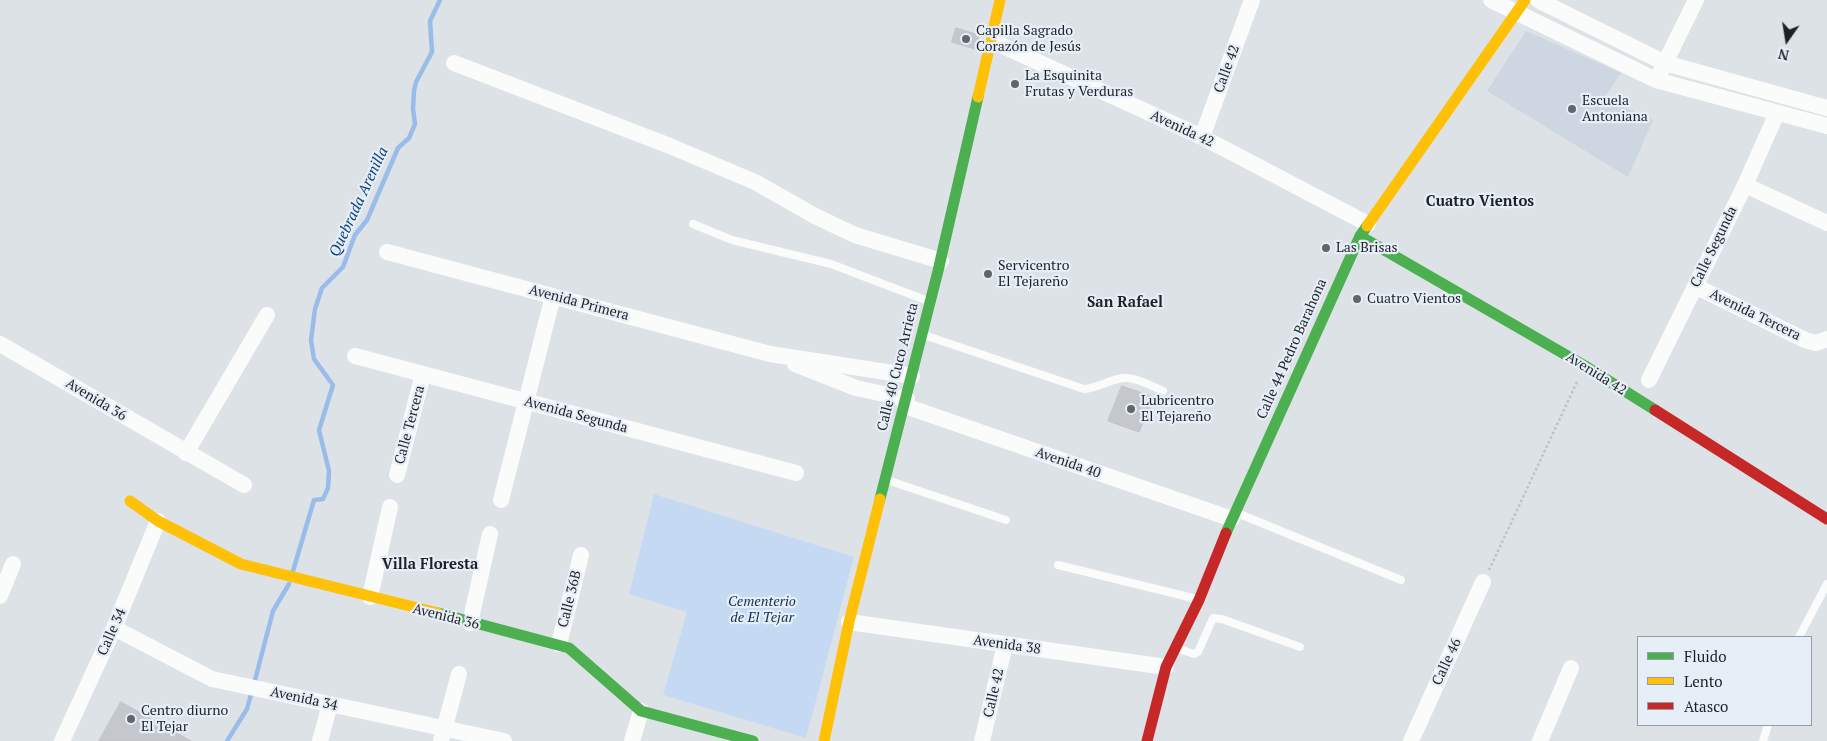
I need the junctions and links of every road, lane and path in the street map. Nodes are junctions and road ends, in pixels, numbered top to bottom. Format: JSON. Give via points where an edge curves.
{"nodes":[{"id":1,"x":1000,"y":0,"type":"edge"},
{"id":2,"x":1252,"y":0,"type":"edge"},
{"id":3,"x":1491,"y":0,"type":"edge"},
{"id":4,"x":1538,"y":0,"type":"edge"},
{"id":5,"x":1696,"y":0,"type":"edge"},
{"id":6,"x":1521,"y":6,"type":"edge"},
{"id":7,"x":992,"y":41,"type":"junction"},
{"id":8,"x":454,"y":63,"type":"dead end"},
{"id":9,"x":1665,"y":63,"type":"junction"},
{"id":10,"x":1656,"y":80,"type":"junction"},
{"id":11,"x":1827,"y":108,"type":"edge"},
{"id":12,"x":1777,"y":113,"type":"junction"},
{"id":13,"x":1827,"y":126,"type":"edge"},
{"id":14,"x":1202,"y":137,"type":"junction"},
{"id":15,"x":1745,"y":185,"type":"junction"},
{"id":16,"x":1827,"y":223,"type":"edge"},
{"id":17,"x":693,"y":224,"type":"dead end"},
{"id":18,"x":1364,"y":230,"type":"junction"},
{"id":19,"x":387,"y":252,"type":"dead end"},
{"id":20,"x":940,"y":261,"type":"junction"},
{"id":21,"x":1695,"y":286,"type":"junction"},
{"id":22,"x":553,"y":296,"type":"junction"},
{"id":23,"x":930,"y":302,"type":"junction"},
{"id":24,"x":267,"y":315,"type":"dead end"},
{"id":25,"x":922,"y":335,"type":"junction"},
{"id":26,"x":1821,"y":341,"type":"edge"},
{"id":27,"x":0,"y":344,"type":"edge"},
{"id":28,"x":770,"y":354,"type":"junction"},
{"id":29,"x":355,"y":356,"type":"dead end"},
{"id":30,"x":1584,"y":366,"type":"junction"},
{"id":31,"x":423,"y":374,"type":"junction"},
{"id":32,"x":912,"y":376,"type":"junction"},
{"id":33,"x":1649,"y":380,"type":"dead end"},
{"id":34,"x":1163,"y":391,"type":"dead end"},
{"id":35,"x":526,"y":402,"type":"junction"},
{"id":36,"x":906,"y":402,"type":"junction"},
{"id":37,"x":186,"y":453,"type":"junction"},
{"id":38,"x":796,"y":473,"type":"dead end"},
{"id":39,"x":397,"y":475,"type":"dead end"},
{"id":40,"x":885,"y":480,"type":"junction"},
{"id":41,"x":244,"y":485,"type":"dead end"},
{"id":42,"x":501,"y":500,"type":"dead end"},
{"id":43,"x":130,"y":501,"type":"dead end"},
{"id":44,"x":390,"y":507,"type":"dead end"},
{"id":45,"x":1234,"y":516,"type":"junction"},
{"id":46,"x":1827,"y":519,"type":"edge"},
{"id":47,"x":1006,"y":520,"type":"dead end"},
{"id":48,"x":158,"y":521,"type":"junction"},
{"id":49,"x":490,"y":534,"type":"dead end"},
{"id":50,"x":581,"y":555,"type":"dead end"},
{"id":51,"x":13,"y":564,"type":"dead end"},
{"id":52,"x":1058,"y":565,"type":"dead end"},
{"id":53,"x":1401,"y":580,"type":"dead end"},
{"id":54,"x":1483,"y":582,"type":"joint"},
{"id":55,"x":1827,"y":584,"type":"edge"},
{"id":56,"x":0,"y":596,"type":"edge"},
{"id":57,"x":370,"y":597,"type":"junction"},
{"id":58,"x":1199,"y":600,"type":"junction"},
{"id":59,"x":849,"y":622,"type":"junction"},
{"id":60,"x":470,"y":623,"type":"junction"},
{"id":61,"x":114,"y":628,"type":"junction"},
{"id":62,"x":1800,"y":636,"type":"edge"},
{"id":63,"x":559,"y":644,"type":"junction"},
{"id":64,"x":1005,"y":645,"type":"junction"},
{"id":65,"x":1176,"y":647,"type":"junction"},
{"id":66,"x":1300,"y":647,"type":"dead end"},
{"id":67,"x":1166,"y":667,"type":"junction"},
{"id":68,"x":1571,"y":668,"type":"dead end"},
{"id":69,"x":459,"y":674,"type":"dead end"},
{"id":70,"x":330,"y":704,"type":"junction"},
{"id":71,"x":641,"y":711,"type":"junction"},
{"id":72,"x":1768,"y":726,"type":"edge"},
{"id":73,"x":443,"y":735,"type":"edge"},
{"id":74,"x":62,"y":741,"type":"edge"},
{"id":75,"x":320,"y":741,"type":"edge"},
{"id":76,"x":504,"y":741,"type":"edge"},
{"id":77,"x":632,"y":741,"type":"edge"},
{"id":78,"x":754,"y":741,"type":"edge"},
{"id":79,"x":824,"y":741,"type":"edge"},
{"id":80,"x":982,"y":741,"type":"edge"},
{"id":81,"x":1147,"y":741,"type":"edge"},
{"id":82,"x":1411,"y":741,"type":"edge"},
{"id":83,"x":1540,"y":741,"type":"edge"},
{"id":84,"x":1763,"y":741,"type":"edge"}],
"edges":[{"from":1,"to":7,"type":"street","name":"Calle 40 Cuco Arrieta"},
{"from":2,"to":14,"type":"street","name":"Calle 42"},
{"from":3,"to":6,"type":"street"},
{"from":4,"to":9,"type":"street"},
{"from":5,"to":9,"type":"street"},
{"from":6,"to":10,"type":"street"},
{"from":6,"to":18,"type":"street","name":"Calle 44 Pedro Barahona"},
{"from":7,"to":14,"type":"street","name":"Avenida 42"},
{"from":7,"to":20,"type":"street","name":"Calle 40 Cuco Arrieta"},
{"from":8,"to":20,"type":"street","via":[[755,182],[856,235]]},
{"from":9,"to":10,"type":"street"},
{"from":9,"to":11,"type":"street"},
{"from":10,"to":12,"type":"street"},
{"from":12,"to":13,"type":"street"},
{"from":12,"to":15,"type":"street","name":"Calle Segunda"},
{"from":14,"to":18,"type":"street","name":"Avenida 42"},
{"from":15,"to":16,"type":"street"},
{"from":15,"to":21,"type":"street","name":"Calle Segunda"},
{"from":17,"to":23,"type":"lane","via":[[732,240],[831,264]]},
{"from":18,"to":30,"type":"street","name":"Avenida 42"},
{"from":18,"to":45,"type":"street","name":"Calle 44 Pedro Barahona"},
{"from":19,"to":22,"type":"street","name":"Avenida Primera"},
{"from":20,"to":23,"type":"street","name":"Calle 40 Cuco Arrieta"},
{"from":21,"to":26,"type":"street","name":"Avenida Tercera","via":[[1805,340]]},
{"from":21,"to":33,"type":"street","name":"Calle Segunda"},
{"from":22,"to":28,"type":"street","name":"Avenida Primera"},
{"from":22,"to":35,"type":"street"},
{"from":23,"to":25,"type":"street","name":"Calle 40 Cuco Arrieta"},
{"from":24,"to":37,"type":"street"},
{"from":25,"to":32,"type":"street","name":"Calle 40 Cuco Arrieta"},
{"from":25,"to":34,"type":"lane","via":[[1084,389],[1126,378]]},
{"from":27,"to":37,"type":"street","name":"Avenida 36"},
{"from":28,"to":32,"type":"street","name":"Avenida Primera"},
{"from":28,"to":36,"type":"street","name":"Avenida Primera","via":[[856,388]]},
{"from":29,"to":31,"type":"street","name":"Avenida Segunda"},
{"from":30,"to":46,"type":"street","name":"Avenida 42"},
{"from":30,"to":54,"type":"path"},
{"from":31,"to":35,"type":"street","name":"Avenida Segunda"},
{"from":31,"to":39,"type":"street","name":"Calle Tercera"},
{"from":32,"to":36,"type":"street","name":"Calle 40 Cuco Arrieta"},
{"from":35,"to":38,"type":"street","name":"Avenida Segunda"},
{"from":35,"to":42,"type":"street"},
{"from":36,"to":40,"type":"street","name":"Calle 40 Cuco Arrieta"},
{"from":36,"to":45,"type":"street","name":"Avenida 40"},
{"from":37,"to":41,"type":"street","name":"Avenida 36"},
{"from":40,"to":47,"type":"lane"},
{"from":40,"to":59,"type":"street","name":"Calle 40 Cuco Arrieta"},
{"from":43,"to":48,"type":"street","name":"Avenida 36"},
{"from":44,"to":57,"type":"street"},
{"from":45,"to":53,"type":"lane"},
{"from":45,"to":58,"type":"street","name":"Calle 44 Pedro Barahona"},
{"from":48,"to":57,"type":"street","name":"Avenida 36","via":[[241,564]]},
{"from":48,"to":61,"type":"street","name":"Calle 34"},
{"from":49,"to":60,"type":"street"},
{"from":50,"to":63,"type":"street","name":"Calle 36B"},
{"from":51,"to":56,"type":"street"},
{"from":52,"to":58,"type":"lane"},
{"from":54,"to":82,"type":"street","name":"Calle 46"},
{"from":55,"to":62,"type":"lane"},
{"from":57,"to":60,"type":"street","name":"Avenida 36"},
{"from":58,"to":65,"type":"street","name":"Calle 44 Pedro Barahona"},
{"from":59,"to":64,"type":"street","name":"Avenida 38"},
{"from":59,"to":79,"type":"street","name":"Calle 40 Cuco Arrieta"},
{"from":60,"to":63,"type":"street","name":"Avenida 36"},
{"from":61,"to":70,"type":"street","name":"Avenida 34","via":[[212,679]]},
{"from":61,"to":74,"type":"street","name":"Calle 34"},
{"from":63,"to":71,"type":"street","name":"Avenida 36","via":[[569,648]]},
{"from":64,"to":67,"type":"street","name":"Avenida 38"},
{"from":64,"to":80,"type":"street","name":"Calle 42"},
{"from":65,"to":66,"type":"lane","via":[[1194,654],[1198,652],[1213,618]]},
{"from":65,"to":67,"type":"street","name":"Calle 44 Pedro Barahona"},
{"from":67,"to":81,"type":"street","name":"Calle 44 Pedro Barahona"},
{"from":68,"to":83,"type":"street"},
{"from":69,"to":73,"type":"street"},
{"from":70,"to":73,"type":"street","name":"Avenida 34"},
{"from":70,"to":75,"type":"street"},
{"from":71,"to":77,"type":"street"},
{"from":71,"to":78,"type":"street","name":"Avenida 36"},
{"from":72,"to":84,"type":"lane"},
{"from":73,"to":76,"type":"street","name":"Avenida 34"}]}
